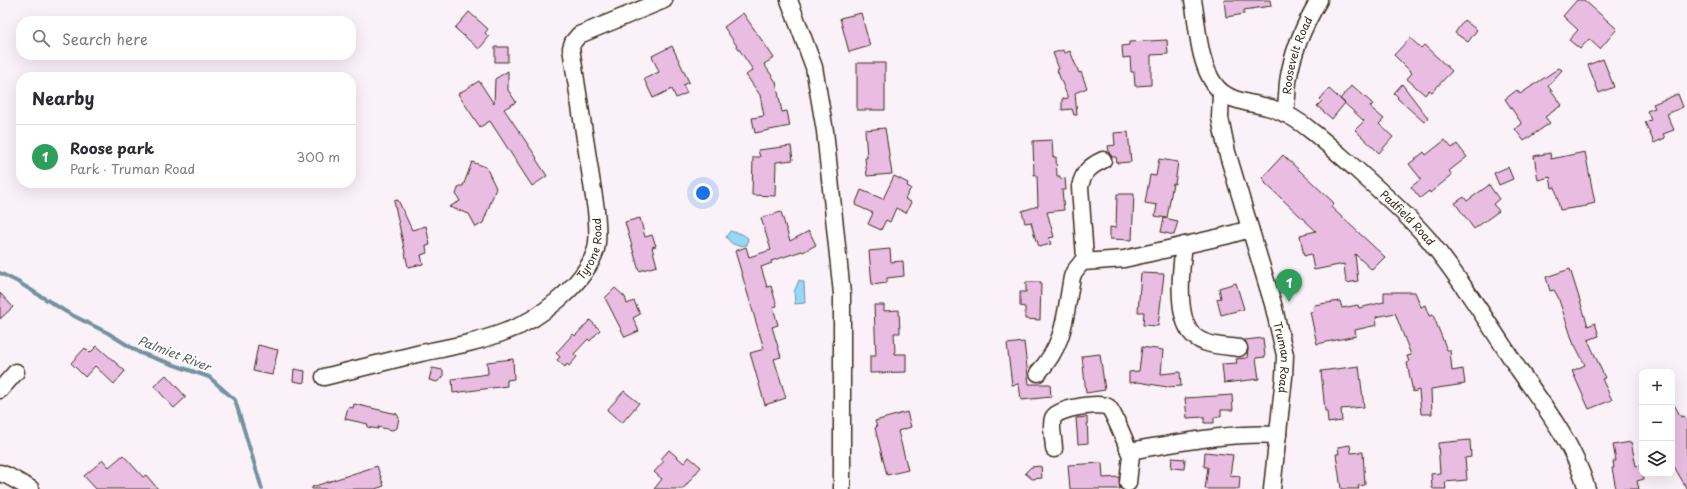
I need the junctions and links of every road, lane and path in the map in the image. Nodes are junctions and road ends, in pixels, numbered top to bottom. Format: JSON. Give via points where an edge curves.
{"nodes":[{"id":1,"x":664,"y":0,"type":"edge"},
{"id":2,"x":790,"y":0,"type":"edge"},
{"id":3,"x":1193,"y":0,"type":"edge"},
{"id":4,"x":1319,"y":0,"type":"edge"},
{"id":5,"x":1221,"y":92,"type":"junction"},
{"id":6,"x":1285,"y":114,"type":"junction"},
{"id":7,"x":1103,"y":160,"type":"dead end"},
{"id":8,"x":1250,"y":228,"type":"junction"},
{"id":9,"x":1184,"y":245,"type":"junction"},
{"id":10,"x":1083,"y":262,"type":"junction"},
{"id":11,"x":1239,"y":348,"type":"dead end"},
{"id":12,"x":16,"y":372,"type":"dead end"},
{"id":13,"x":1038,"y":373,"type":"dead end"},
{"id":14,"x":324,"y":377,"type":"dead end"},
{"id":15,"x":0,"y":390,"type":"edge"},
{"id":16,"x":1278,"y":435,"type":"junction"},
{"id":17,"x":1054,"y":449,"type":"dead end"},
{"id":18,"x":1129,"y":450,"type":"junction"},
{"id":19,"x":0,"y":473,"type":"edge"},
{"id":20,"x":1128,"y":483,"type":"dead end"},
{"id":21,"x":31,"y":489,"type":"edge"},
{"id":22,"x":842,"y":489,"type":"edge"},
{"id":23,"x":1272,"y":489,"type":"edge"},
{"id":24,"x":1587,"y":489,"type":"edge"}],
"edges":[{"from":1,"to":14,"type":"street","name":"Tyrone Road","via":[[579,35],[571,48],[598,237],[590,264],[570,290],[526,322],[508,331],[474,342]]},
{"from":2,"to":22,"type":"street","via":[[814,67],[825,131],[842,294]]},
{"from":3,"to":5,"type":"street","name":"Padfield Road","via":[[1201,50],[1212,80]]},
{"from":4,"to":6,"type":"street","name":"Roosevelt Road","via":[[1306,23],[1294,57],[1288,81]]},
{"from":5,"to":6,"type":"street","name":"Padfield Road","via":[[1233,99]]},
{"from":5,"to":8,"type":"street","name":"Truman Road","via":[[1220,118],[1224,139]]},
{"from":6,"to":24,"type":"street","name":"Padfield Road","via":[[1314,132],[1400,210],[1429,240],[1558,429],[1578,464]]},
{"from":7,"to":10,"type":"street","via":[[1087,170],[1081,180],[1085,253]]},
{"from":8,"to":9,"type":"street"},
{"from":8,"to":16,"type":"street","name":"Truman Road","via":[[1273,304],[1285,356]]},
{"from":9,"to":10,"type":"street","via":[[1124,259]]},
{"from":9,"to":11,"type":"street","via":[[1180,283],[1182,310],[1187,326],[1192,334],[1210,344]]},
{"from":10,"to":13,"type":"street","via":[[1072,277],[1065,326],[1047,364]]},
{"from":12,"to":15,"type":"street"},
{"from":16,"to":18,"type":"street","via":[[1258,434]]},
{"from":16,"to":23,"type":"street","name":"Truman Road"},
{"from":17,"to":18,"type":"street","via":[[1053,419],[1057,413],[1077,407],[1102,405],[1112,412]]},
{"from":18,"to":20,"type":"street"},
{"from":19,"to":21,"type":"street"}]}
